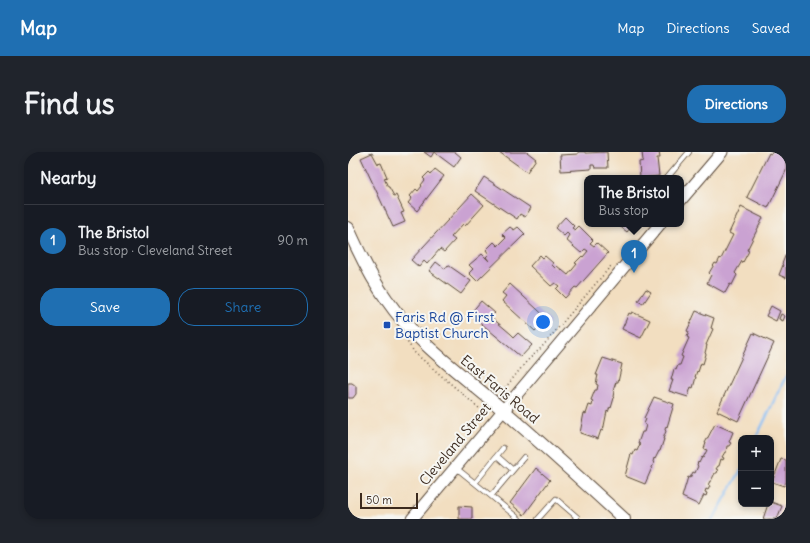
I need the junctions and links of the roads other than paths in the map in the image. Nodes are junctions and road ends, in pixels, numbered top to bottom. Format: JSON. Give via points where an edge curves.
{"nodes":[{"id":1,"x":689,"y":152,"type":"edge"},
{"id":2,"x":722,"y":152,"type":"edge"},
{"id":3,"x":670,"y":175,"type":"edge"},
{"id":4,"x":684,"y":196,"type":"edge"},
{"id":5,"x":657,"y":227,"type":"edge"},
{"id":6,"x":348,"y":228,"type":"edge"},
{"id":7,"x":503,"y":410,"type":"junction"},
{"id":8,"x":503,"y":448,"type":"dead end"},
{"id":9,"x":497,"y":456,"type":"junction"},
{"id":10,"x":524,"y":457,"type":"dead end"},
{"id":11,"x":455,"y":467,"type":"junction"},
{"id":12,"x":513,"y":470,"type":"junction"},
{"id":13,"x":475,"y":483,"type":"junction"},
{"id":14,"x":491,"y":496,"type":"junction"},
{"id":15,"x":412,"y":519,"type":"edge"},
{"id":16,"x":519,"y":519,"type":"edge"},
{"id":17,"x":538,"y":519,"type":"edge"},
{"id":18,"x":575,"y":519,"type":"edge"},
{"id":19,"x":624,"y":519,"type":"edge"}],
"edges":[{"from":1,"to":3,"type":"lane"},
{"from":2,"to":4,"type":"street"},
{"from":5,"to":7,"type":"street","name":"Cleveland Street"},
{"from":6,"to":7,"type":"main road","name":"East Faris Road","via":[[375,281],[402,319],[437,355]]},
{"from":7,"to":11,"type":"street","name":"Cleveland Street"},
{"from":7,"to":19,"type":"main road","name":"East Faris Road"},
{"from":8,"to":9,"type":"lane"},
{"from":9,"to":12,"type":"lane"},
{"from":9,"to":13,"type":"lane"},
{"from":10,"to":12,"type":"lane"},
{"from":11,"to":13,"type":"lane"},
{"from":11,"to":15,"type":"street","name":"Cleveland Street"},
{"from":12,"to":14,"type":"lane"},
{"from":13,"to":14,"type":"lane"},
{"from":14,"to":16,"type":"lane"},
{"from":17,"to":18,"type":"lane","via":[[556,499],[577,517]]}]}
